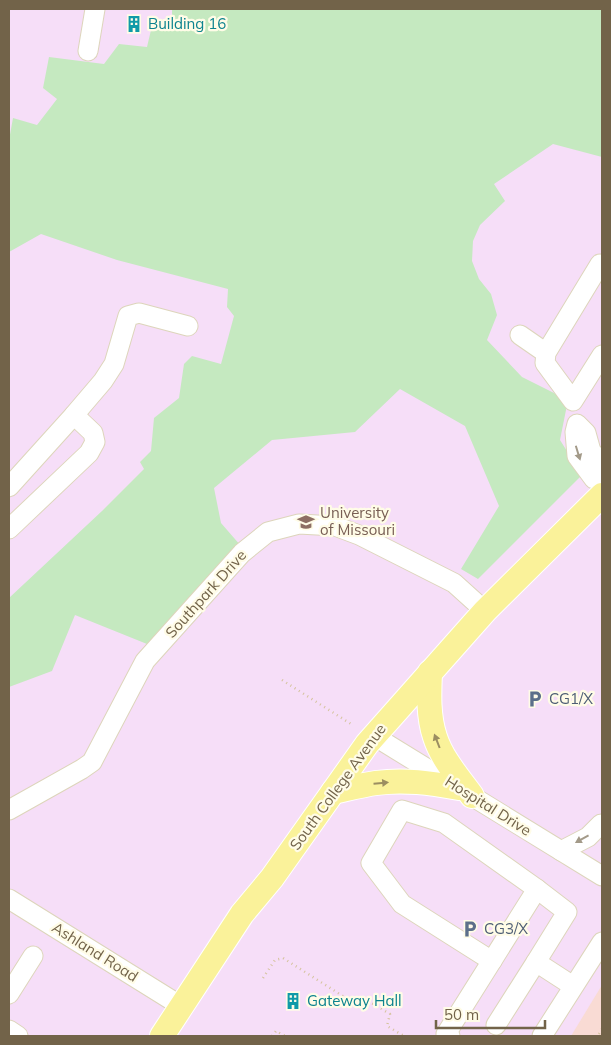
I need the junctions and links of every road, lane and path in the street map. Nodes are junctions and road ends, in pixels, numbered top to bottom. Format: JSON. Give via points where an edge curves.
{"nodes":[{"id":1,"x":95,"y":9,"type":"edge"},
{"id":2,"x":88,"y":51,"type":"dead end"},
{"id":3,"x":600,"y":264,"type":"dead end"},
{"id":4,"x":188,"y":326,"type":"dead end"},
{"id":5,"x":520,"y":335,"type":"dead end"},
{"id":6,"x":546,"y":353,"type":"junction"},
{"id":7,"x":602,"y":354,"type":"edge"},
{"id":8,"x":573,"y":401,"type":"junction"},
{"id":9,"x":74,"y":415,"type":"junction"},
{"id":10,"x":577,"y":424,"type":"junction"},
{"id":11,"x":602,"y":470,"type":"edge"},
{"id":12,"x":602,"y":480,"type":"edge"},
{"id":13,"x":9,"y":487,"type":"edge"},
{"id":14,"x":602,"y":494,"type":"edge"},
{"id":15,"x":9,"y":529,"type":"edge"},
{"id":16,"x":485,"y":611,"type":"junction"},
{"id":17,"x":430,"y":672,"type":"junction"},
{"id":18,"x":282,"y":680,"type":"dead end"},
{"id":19,"x":351,"y":724,"type":"dead end"},
{"id":20,"x":374,"y":736,"type":"junction"},
{"id":21,"x":333,"y":792,"type":"junction"},
{"id":22,"x":465,"y":792,"type":"junction"},
{"id":23,"x":9,"y":810,"type":"edge"},
{"id":24,"x":601,"y":824,"type":"dead end"},
{"id":25,"x":561,"y":851,"type":"junction"},
{"id":26,"x":602,"y":876,"type":"edge"},
{"id":27,"x":537,"y":889,"type":"junction"},
{"id":28,"x":9,"y":899,"type":"edge"},
{"id":29,"x":602,"y":942,"type":"edge"},
{"id":30,"x":33,"y":956,"type":"dead end"},
{"id":31,"x":492,"y":961,"type":"junction"},
{"id":32,"x":536,"y":962,"type":"junction"},
{"id":33,"x":263,"y":978,"type":"dead end"},
{"id":34,"x":573,"y":986,"type":"junction"},
{"id":35,"x":9,"y":994,"type":"edge"},
{"id":36,"x":181,"y":1006,"type":"junction"},
{"id":37,"x":496,"y":1025,"type":"dead end"},
{"id":38,"x":602,"y":1029,"type":"edge"},
{"id":39,"x":9,"y":1030,"type":"edge"},
{"id":40,"x":599,"y":1034,"type":"dead end"},
{"id":41,"x":18,"y":1036,"type":"edge"},
{"id":42,"x":162,"y":1036,"type":"edge"},
{"id":43,"x":272,"y":1036,"type":"edge"},
{"id":44,"x":285,"y":1036,"type":"edge"},
{"id":45,"x":404,"y":1036,"type":"edge"},
{"id":46,"x":450,"y":1036,"type":"edge"},
{"id":47,"x":542,"y":1036,"type":"edge"}],
"edges":[{"from":1,"to":2,"type":"street"},
{"from":3,"to":6,"type":"street"},
{"from":4,"to":9,"type":"street","via":[[139,314],[128,316],[114,364]]},
{"from":5,"to":6,"type":"street"},
{"from":6,"to":8,"type":"street","via":[[545,363]]},
{"from":7,"to":8,"type":"street"},
{"from":8,"to":10,"type":"street"},
{"from":9,"to":13,"type":"street"},
{"from":9,"to":15,"type":"street","via":[[93,433],[96,442],[89,453]]},
{"from":10,"to":11,"type":"street","via":[[586,433],[591,451],[602,464]]},
{"from":10,"to":12,"type":"street","one_way":true,"via":[[577,456],[594,479]]},
{"from":14,"to":16,"type":"main road","name":"South College Avenue"},
{"from":16,"to":17,"type":"main road","name":"South College Avenue"},
{"from":16,"to":23,"type":"street","name":"Southpark Drive","via":[[454,583],[359,535],[334,526],[299,524],[268,532],[242,553],[145,662],[92,762]]},
{"from":17,"to":20,"type":"main road","name":"South College Avenue"},
{"from":22,"to":17,"type":"main road","one_way":true,"via":[[435,739],[430,711]]},
{"from":18,"to":19,"type":"path"},
{"from":20,"to":21,"type":"main road","name":"South College Avenue"},
{"from":20,"to":22,"type":"street","name":"Hospital Drive"},
{"from":21,"to":22,"type":"main road","one_way":true,"via":[[375,783],[402,782],[422,782]]},
{"from":21,"to":36,"type":"main road","name":"South College Avenue","via":[[272,878],[242,914]]},
{"from":22,"to":25,"type":"street","name":"Hospital Drive"},
{"from":24,"to":25,"type":"street","one_way":true,"via":[[588,837]]},
{"from":25,"to":26,"type":"street","name":"Hospital Drive"},
{"from":27,"to":31,"type":"street"},
{"from":27,"to":31,"type":"street","via":[[444,823],[402,810],[371,863],[402,904]]},
{"from":27,"to":32,"type":"street","via":[[567,912]]},
{"from":28,"to":36,"type":"street","name":"Ashland Road"},
{"from":29,"to":34,"type":"street"},
{"from":30,"to":35,"type":"street"},
{"from":31,"to":46,"type":"street","via":[[446,1034]]},
{"from":32,"to":34,"type":"street"},
{"from":32,"to":37,"type":"street"},
{"from":33,"to":45,"type":"path","via":[[275,960],[283,958],[360,1007],[370,1002],[390,1014],[387,1026]]},
{"from":34,"to":47,"type":"street"},
{"from":36,"to":42,"type":"main road","name":"South College Avenue"},
{"from":38,"to":40,"type":"path"},
{"from":39,"to":41,"type":"street"},
{"from":43,"to":44,"type":"path","via":[[276,1031]]}]}
